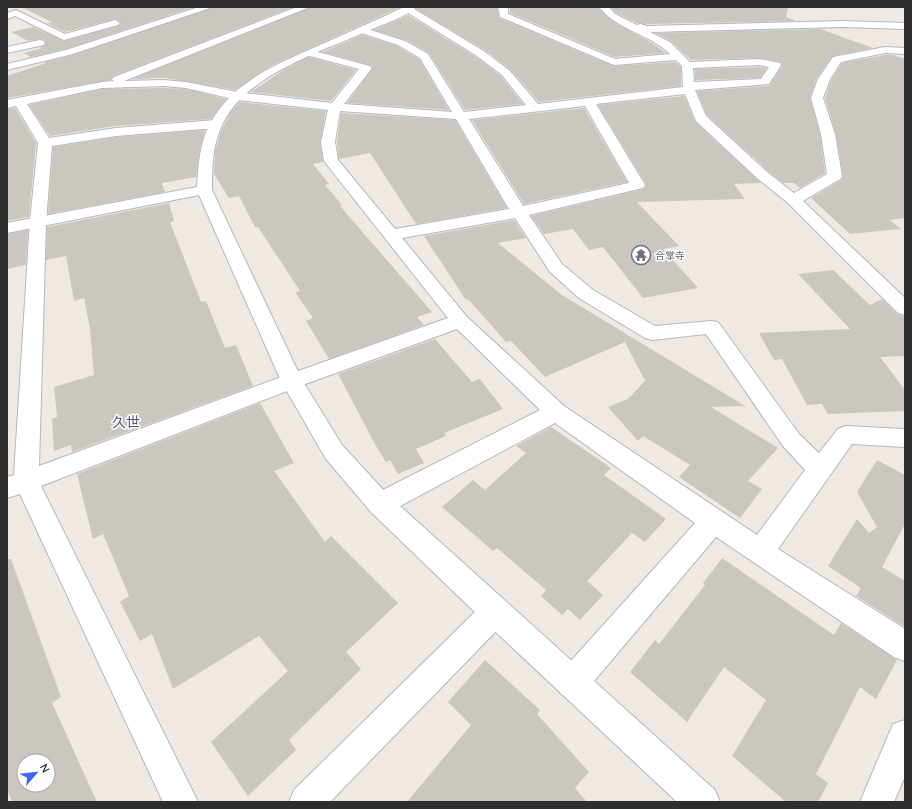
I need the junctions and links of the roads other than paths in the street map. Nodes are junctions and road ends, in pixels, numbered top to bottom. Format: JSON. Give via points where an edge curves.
{"nodes":[{"id":1,"x":207,"y":7,"type":"edge"},
{"id":2,"x":306,"y":7,"type":"edge"},
{"id":3,"x":503,"y":7,"type":"edge"},
{"id":4,"x":410,"y":8,"type":"edge"},
{"id":5,"x":605,"y":8,"type":"edge"},
{"id":6,"x":832,"y":15,"type":"dead end"},
{"id":7,"x":7,"y":16,"type":"edge"},
{"id":8,"x":147,"y":16,"type":"dead end"},
{"id":9,"x":124,"y":21,"type":"dead end"},
{"id":10,"x":844,"y":24,"type":"junction"},
{"id":11,"x":905,"y":26,"type":"edge"},
{"id":12,"x":361,"y":30,"type":"junction"},
{"id":13,"x":861,"y":35,"type":"dead end"},
{"id":14,"x":64,"y":37,"type":"junction"},
{"id":15,"x":873,"y":42,"type":"dead end"},
{"id":16,"x":7,"y":50,"type":"edge"},
{"id":17,"x":885,"y":50,"type":"junction"},
{"id":18,"x":905,"y":51,"type":"edge"},
{"id":19,"x":310,"y":53,"type":"junction"},
{"id":20,"x":678,"y":57,"type":"junction"},
{"id":21,"x":905,"y":58,"type":"edge"},
{"id":22,"x":687,"y":65,"type":"junction"},
{"id":23,"x":7,"y":67,"type":"edge"},
{"id":24,"x":102,"y":85,"type":"junction"},
{"id":25,"x":689,"y":88,"type":"junction"},
{"id":26,"x":237,"y":96,"type":"junction"},
{"id":27,"x":589,"y":102,"type":"junction"},
{"id":28,"x":14,"y":103,"type":"edge"},
{"id":29,"x":335,"y":106,"type":"junction"},
{"id":30,"x":535,"y":108,"type":"junction"},
{"id":31,"x":461,"y":116,"type":"junction"},
{"id":32,"x":216,"y":124,"type":"junction"},
{"id":33,"x":45,"y":143,"type":"junction"},
{"id":34,"x":204,"y":190,"type":"junction"},
{"id":35,"x":793,"y":200,"type":"junction"},
{"id":36,"x":519,"y":212,"type":"junction"},
{"id":37,"x":38,"y":222,"type":"junction"},
{"id":38,"x":7,"y":228,"type":"edge"},
{"id":39,"x":391,"y":236,"type":"junction"},
{"id":40,"x":905,"y":309,"type":"edge"},
{"id":41,"x":460,"y":321,"type":"junction"},
{"id":42,"x":292,"y":381,"type":"junction"},
{"id":43,"x":556,"y":412,"type":"junction"},
{"id":44,"x":905,"y":438,"type":"edge"},
{"id":45,"x":820,"y":470,"type":"junction"},
{"id":46,"x":17,"y":485,"type":"edge"},
{"id":47,"x":380,"y":504,"type":"junction"},
{"id":48,"x":713,"y":521,"type":"junction"},
{"id":49,"x":761,"y":552,"type":"junction"},
{"id":50,"x":495,"y":612,"type":"junction"},
{"id":51,"x":905,"y":646,"type":"edge"},
{"id":52,"x":572,"y":683,"type":"junction"},
{"id":53,"x":905,"y":736,"type":"edge"},
{"id":54,"x":181,"y":802,"type":"edge"},
{"id":55,"x":306,"y":802,"type":"edge"},
{"id":56,"x":703,"y":802,"type":"edge"},
{"id":57,"x":877,"y":802,"type":"edge"}],
"edges":[{"from":1,"to":8,"type":"street","via":[[186,8]]},
{"from":1,"to":23,"type":"street","via":[[69,52]]},
{"from":2,"to":24,"type":"street"},
{"from":3,"to":20,"type":"street","via":[[503,15],[614,62]]},
{"from":4,"to":12,"type":"street"},
{"from":4,"to":30,"type":"street","via":[[506,73]]},
{"from":5,"to":10,"type":"street","via":[[646,29]]},
{"from":5,"to":20,"type":"street","via":[[612,16],[666,44]]},
{"from":6,"to":10,"type":"street"},
{"from":7,"to":14,"type":"street","via":[[16,13]]},
{"from":9,"to":14,"type":"street"},
{"from":10,"to":11,"type":"street"},
{"from":10,"to":13,"type":"street"},
{"from":12,"to":19,"type":"street"},
{"from":12,"to":31,"type":"street","via":[[412,46],[424,56]]},
{"from":14,"to":16,"type":"street"},
{"from":15,"to":17,"type":"street"},
{"from":17,"to":18,"type":"street"},
{"from":17,"to":21,"type":"street"},
{"from":17,"to":35,"type":"street","via":[[837,59],[830,69],[817,98],[828,134],[835,176]]},
{"from":19,"to":26,"type":"street","via":[[259,78]]},
{"from":19,"to":29,"type":"street","via":[[366,68]]},
{"from":20,"to":22,"type":"street"},
{"from":22,"to":25,"type":"street"},
{"from":22,"to":25,"type":"street","via":[[759,62],[776,65],[765,82]]},
{"from":24,"to":26,"type":"street","via":[[186,85]]},
{"from":24,"to":28,"type":"street"},
{"from":25,"to":27,"type":"street"},
{"from":25,"to":35,"type":"street","via":[[700,118],[762,176]]},
{"from":26,"to":29,"type":"street"},
{"from":26,"to":32,"type":"street"},
{"from":27,"to":30,"type":"street"},
{"from":27,"to":36,"type":"street","via":[[638,186]]},
{"from":28,"to":33,"type":"street"},
{"from":29,"to":31,"type":"street"},
{"from":29,"to":39,"type":"street","via":[[328,142],[331,161]]},
{"from":30,"to":31,"type":"street"},
{"from":31,"to":36,"type":"street"},
{"from":32,"to":33,"type":"street","via":[[116,132]]},
{"from":32,"to":34,"type":"street","via":[[208,144]]},
{"from":33,"to":37,"type":"street"},
{"from":34,"to":37,"type":"street"},
{"from":34,"to":42,"type":"street"},
{"from":35,"to":40,"type":"street"},
{"from":36,"to":39,"type":"street"},
{"from":36,"to":45,"type":"street","via":[[556,268],[586,294],[652,333],[711,327],[791,440]]},
{"from":37,"to":38,"type":"street"},
{"from":37,"to":46,"type":"street"},
{"from":39,"to":41,"type":"street"},
{"from":41,"to":42,"type":"street"},
{"from":41,"to":43,"type":"street"},
{"from":42,"to":46,"type":"street"},
{"from":42,"to":47,"type":"street","via":[[334,452]]},
{"from":43,"to":47,"type":"street"},
{"from":43,"to":48,"type":"street"},
{"from":44,"to":45,"type":"street","via":[[846,435]]},
{"from":45,"to":49,"type":"street"},
{"from":46,"to":54,"type":"street"},
{"from":47,"to":50,"type":"street"},
{"from":48,"to":49,"type":"street"},
{"from":48,"to":52,"type":"street"},
{"from":49,"to":51,"type":"street"},
{"from":50,"to":52,"type":"street"},
{"from":50,"to":55,"type":"street"},
{"from":52,"to":56,"type":"street"},
{"from":53,"to":57,"type":"street"}]}
